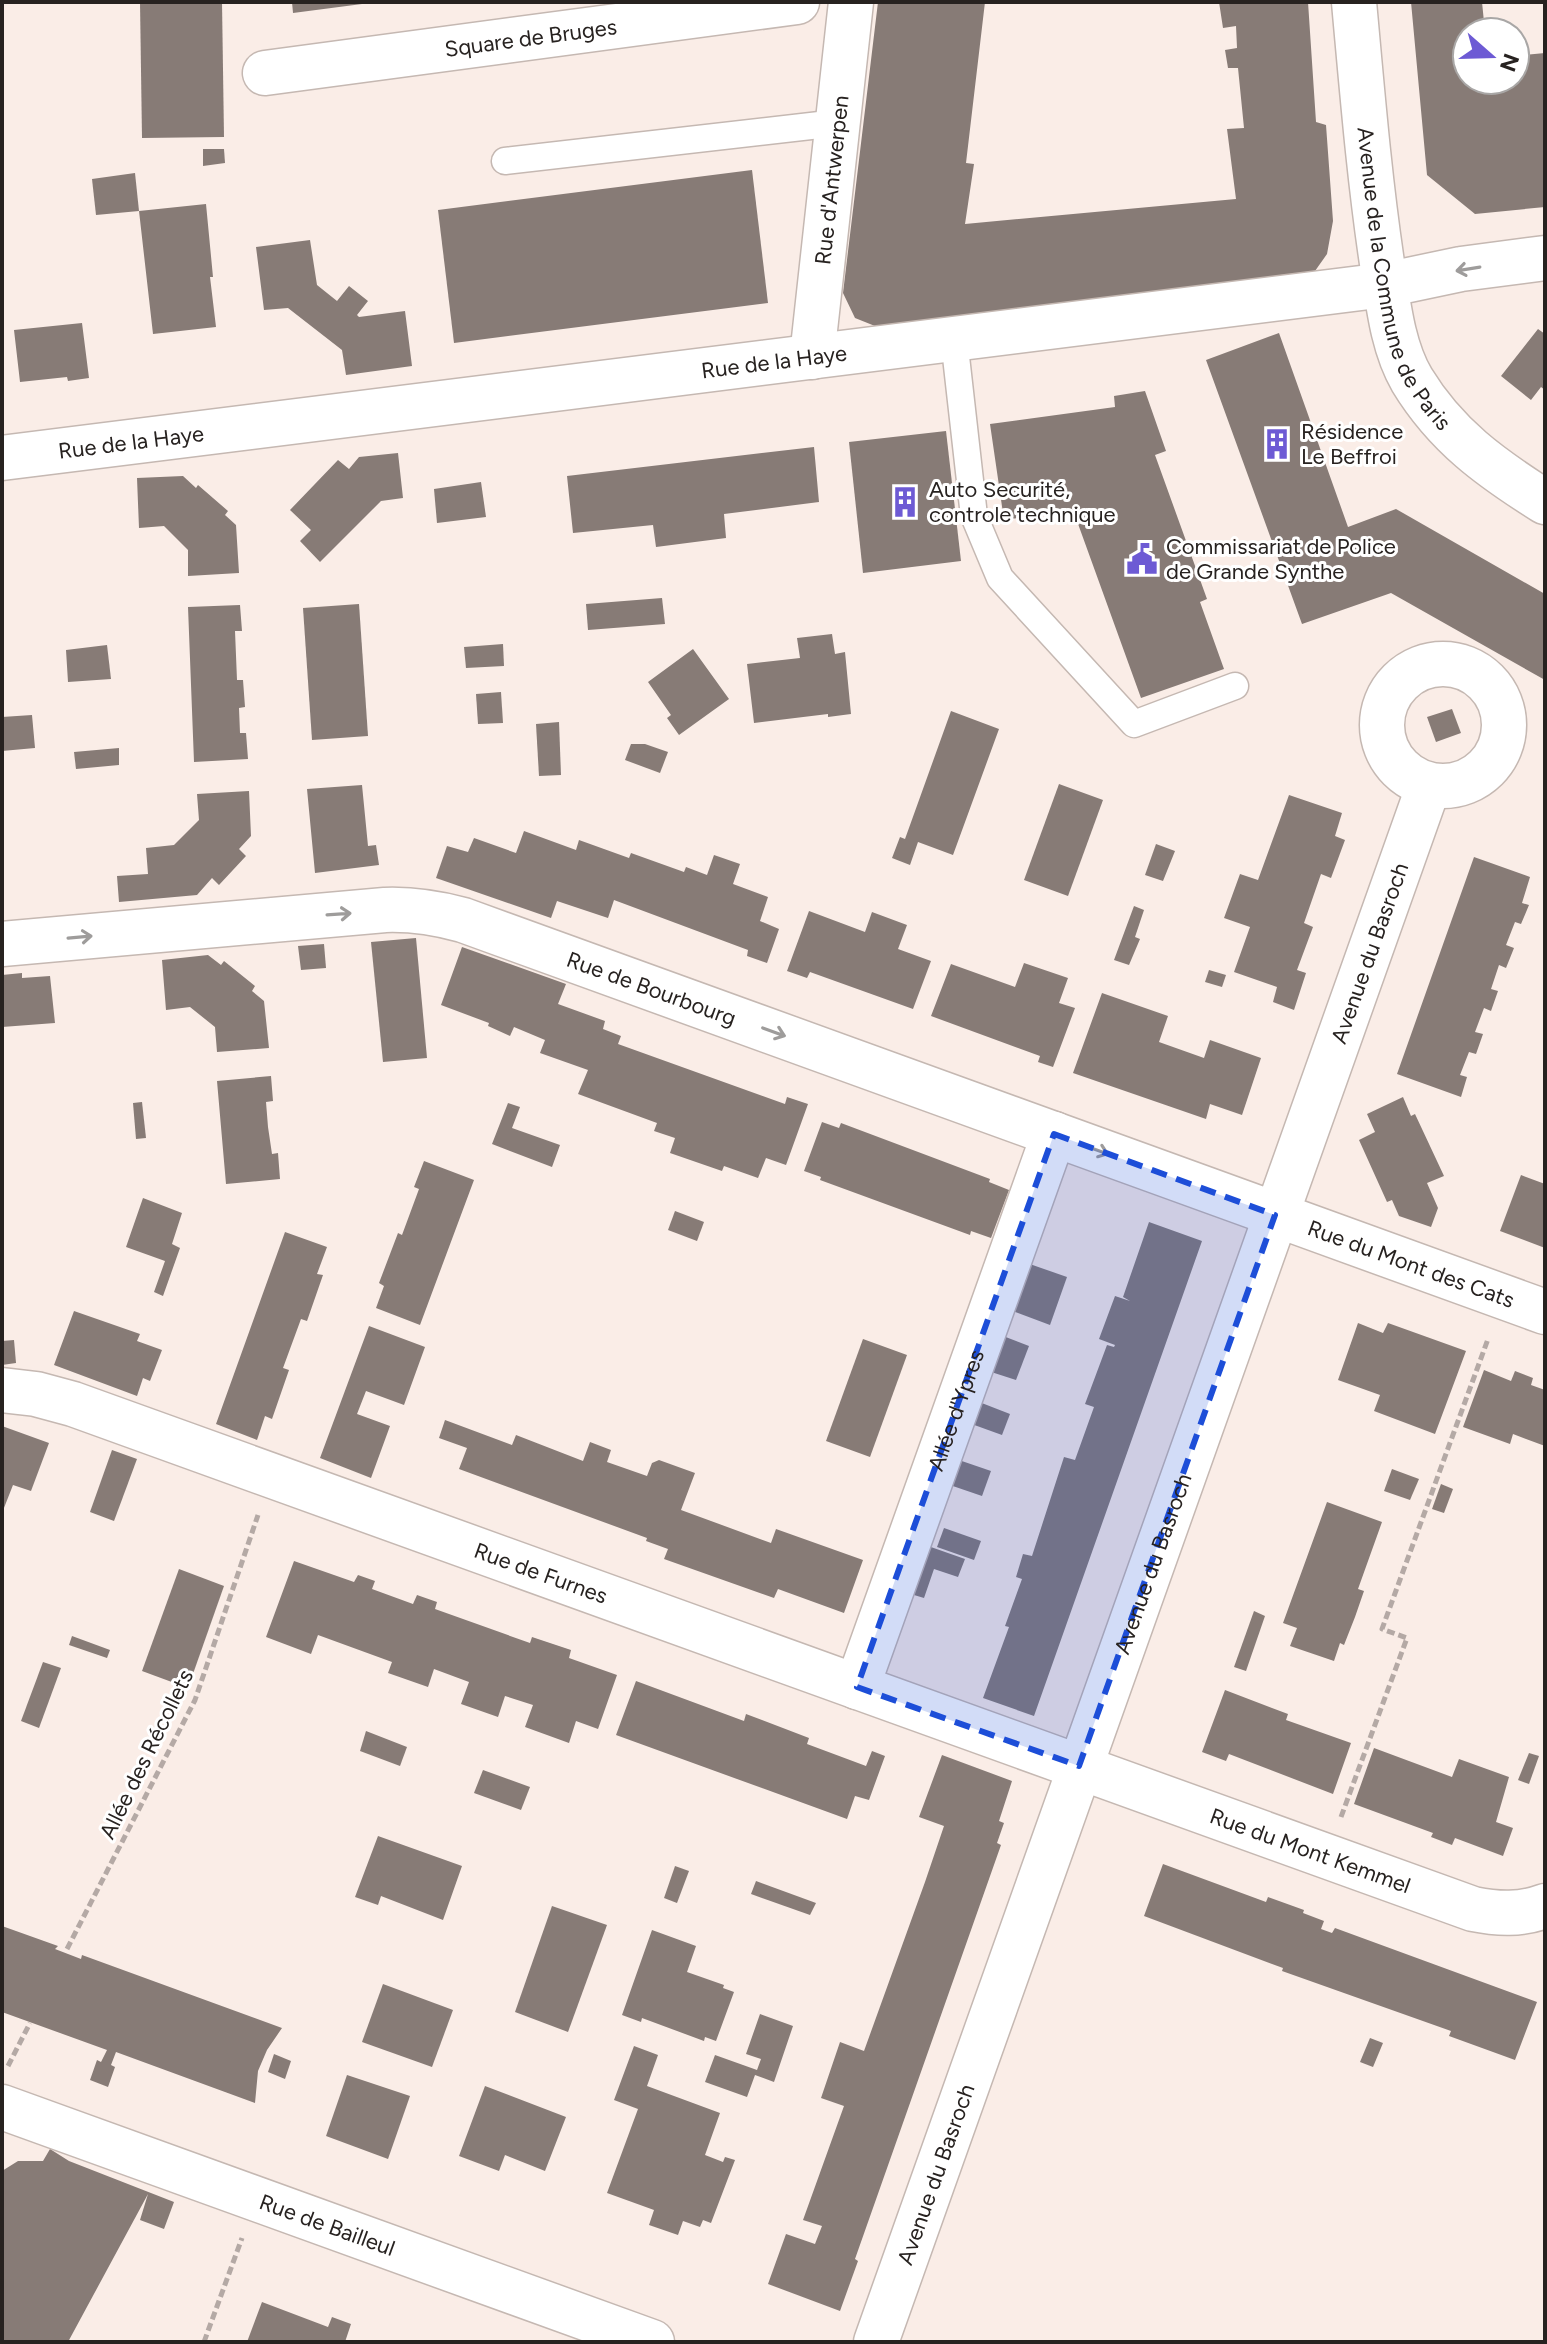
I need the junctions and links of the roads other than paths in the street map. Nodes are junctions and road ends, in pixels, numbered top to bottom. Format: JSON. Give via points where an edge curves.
{"nodes":[{"id":1,"x":797,"y":2,"type":"edge"},
{"id":2,"x":851,"y":2,"type":"edge"},
{"id":3,"x":1354,"y":2,"type":"edge"},
{"id":4,"x":265,"y":73,"type":"dead end"},
{"id":5,"x":837,"y":123,"type":"junction"},
{"id":6,"x":505,"y":161,"type":"dead end"},
{"id":7,"x":1545,"y":258,"type":"edge"},
{"id":8,"x":1385,"y":285,"type":"junction"},
{"id":9,"x":954,"y":339,"type":"junction"},
{"id":10,"x":812,"y":357,"type":"junction"},
{"id":11,"x":2,"y":458,"type":"edge"},
{"id":12,"x":1545,"y":502,"type":"edge"},
{"id":13,"x":1235,"y":686,"type":"dead end"},
{"id":14,"x":1429,"y":785,"type":"dead end"},
{"id":15,"x":2,"y":944,"type":"edge"},
{"id":16,"x":1054,"y":1134,"type":"junction"},
{"id":17,"x":1275,"y":1215,"type":"junction"},
{"id":18,"x":1545,"y":1312,"type":"edge"},
{"id":19,"x":2,"y":1390,"type":"edge"},
{"id":20,"x":857,"y":1687,"type":"junction"},
{"id":21,"x":1079,"y":1766,"type":"junction"},
{"id":22,"x":1545,"y":1906,"type":"edge"},
{"id":23,"x":2,"y":2107,"type":"edge"},
{"id":24,"x":652,"y":2342,"type":"edge"},
{"id":25,"x":876,"y":2342,"type":"edge"}],
"edges":[{"from":1,"to":4,"type":"street","name":"Square de Bruges"},
{"from":2,"to":5,"type":"street","name":"Rue d'Antwerpen"},
{"from":3,"to":8,"type":"street","name":"Avenue de la Commune de Paris"},
{"from":5,"to":6,"type":"lane"},
{"from":5,"to":10,"type":"street","name":"Rue d'Antwerpen"},
{"from":7,"to":8,"type":"street","name":"Rue de la Haye","one_way":true},
{"from":8,"to":9,"type":"street","name":"Rue de la Haye"},
{"from":8,"to":12,"type":"street","name":"Avenue de la Commune de Paris","via":[[1401,352],[1425,400],[1459,441]]},
{"from":9,"to":10,"type":"street","name":"Rue de la Haye"},
{"from":9,"to":13,"type":"lane","via":[[974,516],[1000,578],[1134,724]]},
{"from":10,"to":11,"type":"street","name":"Rue de la Haye"},
{"from":14,"to":17,"type":"street","name":"Avenue du Basroch"},
{"from":15,"to":16,"type":"street","name":"Rue de Bourbourg","one_way":true,"via":[[385,910],[425,911],[463,920]]},
{"from":16,"to":17,"type":"street","name":"Rue de Bourbourg","one_way":true},
{"from":16,"to":20,"type":"street","name":"Allée d'Ypres"},
{"from":17,"to":18,"type":"street","name":"Rue du Mont des Cats"},
{"from":17,"to":21,"type":"street","name":"Avenue du Basroch"},
{"from":19,"to":20,"type":"street","name":"Rue de Furnes","via":[[73,1404]]},
{"from":20,"to":21,"type":"street","name":"Rue de Furnes"},
{"from":21,"to":22,"type":"street","name":"Rue du Mont Kemmel","via":[[1473,1909],[1518,1913]]},
{"from":21,"to":25,"type":"street","name":"Avenue du Basroch"},
{"from":23,"to":24,"type":"street","name":"Rue de Bailleul"}]}
